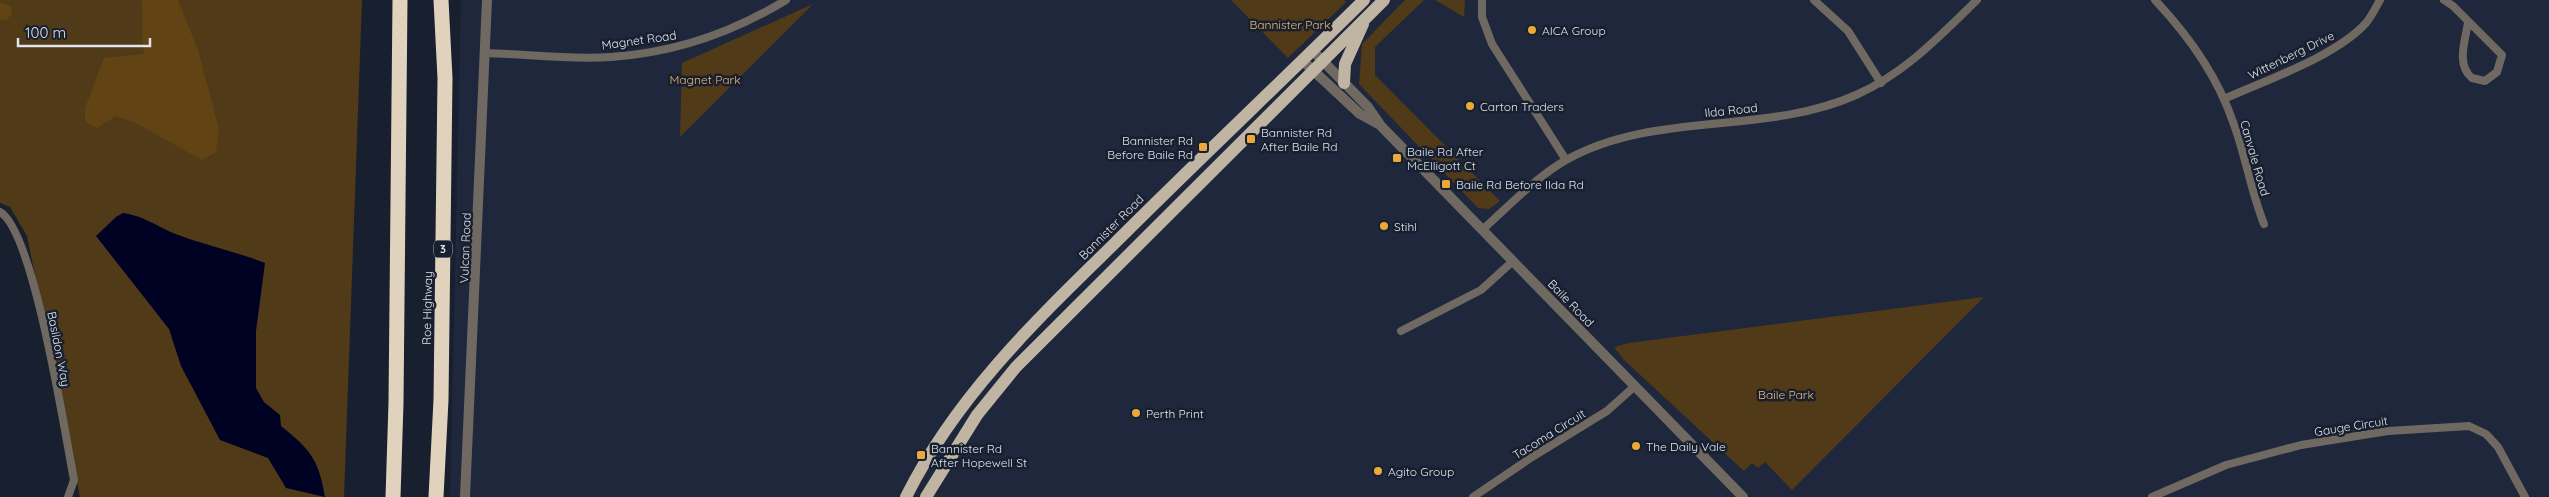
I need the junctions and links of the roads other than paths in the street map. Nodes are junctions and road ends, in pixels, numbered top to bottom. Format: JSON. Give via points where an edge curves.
{"nodes":[{"id":1,"x":400,"y":0,"type":"edge"},
{"id":2,"x":441,"y":0,"type":"edge"},
{"id":3,"x":486,"y":0,"type":"edge"},
{"id":4,"x":786,"y":0,"type":"edge"},
{"id":5,"x":1364,"y":0,"type":"edge"},
{"id":6,"x":1384,"y":0,"type":"edge"},
{"id":7,"x":1482,"y":0,"type":"edge"},
{"id":8,"x":1814,"y":0,"type":"edge"},
{"id":9,"x":1977,"y":0,"type":"edge"},
{"id":10,"x":2155,"y":0,"type":"edge"},
{"id":11,"x":2380,"y":0,"type":"edge"},
{"id":12,"x":2444,"y":0,"type":"edge"},
{"id":13,"x":1364,"y":19,"type":"junction"},
{"id":14,"x":2468,"y":23,"type":"junction"},
{"id":15,"x":1313,"y":51,"type":"junction"},
{"id":16,"x":485,"y":53,"type":"junction"},
{"id":17,"x":1303,"y":60,"type":"junction"},
{"id":18,"x":1324,"y":61,"type":"junction"},
{"id":19,"x":1314,"y":71,"type":"junction"},
{"id":20,"x":1344,"y":83,"type":"junction"},
{"id":21,"x":1881,"y":83,"type":"junction"},
{"id":22,"x":2224,"y":99,"type":"junction"},
{"id":23,"x":1381,"y":126,"type":"junction"},
{"id":24,"x":1566,"y":160,"type":"junction"},
{"id":25,"x":0,"y":212,"type":"edge"},
{"id":26,"x":2264,"y":224,"type":"dead end"},
{"id":27,"x":1482,"y":230,"type":"junction"},
{"id":28,"x":1513,"y":261,"type":"junction"},
{"id":29,"x":1401,"y":331,"type":"dead end"},
{"id":30,"x":1635,"y":386,"type":"junction"},
{"id":31,"x":68,"y":497,"type":"edge"},
{"id":32,"x":393,"y":497,"type":"edge"},
{"id":33,"x":436,"y":497,"type":"edge"},
{"id":34,"x":466,"y":497,"type":"edge"},
{"id":35,"x":906,"y":497,"type":"edge"},
{"id":36,"x":926,"y":497,"type":"edge"},
{"id":37,"x":1473,"y":497,"type":"edge"},
{"id":38,"x":1743,"y":497,"type":"edge"},
{"id":39,"x":2152,"y":497,"type":"edge"},
{"id":40,"x":2525,"y":497,"type":"edge"}],
"edges":[{"from":1,"to":32,"type":"highway"},
{"from":2,"to":33,"type":"highway","name":"Roe Highway","number":"3","via":[[445,78],[441,400]]},
{"from":3,"to":16,"type":"street","name":"Vulcan Road"},
{"from":4,"to":16,"type":"street","name":"Magnet Road","via":[[706,40],[670,49],[610,57]]},
{"from":5,"to":15,"type":"main road","name":"Bannister Road"},
{"from":6,"to":13,"type":"main road"},
{"from":7,"to":24,"type":"street","via":[[1482,17],[1492,44]]},
{"from":8,"to":21,"type":"street","via":[[1848,31]]},
{"from":9,"to":21,"type":"street","name":"Ilda Road","via":[[1926,48]]},
{"from":10,"to":22,"type":"street","name":"Canvale Road","via":[[2193,46]]},
{"from":11,"to":22,"type":"street","name":"Wittenberg Drive","via":[[2367,22],[2348,39],[2325,53]]},
{"from":12,"to":14,"type":"street"},
{"from":13,"to":18,"type":"main road"},
{"from":13,"to":20,"type":"main road","via":[[1345,64]]},
{"from":14,"to":14,"type":"street","via":[[2502,55],[2497,72],[2485,80],[2472,78],[2464,68],[2462,59]]},
{"from":15,"to":17,"type":"main road","name":"Bannister Road"},
{"from":15,"to":18,"type":"street","name":"Baile Road"},
{"from":16,"to":34,"type":"street","name":"Vulcan Road"},
{"from":17,"to":19,"type":"street","name":"Baile Road"},
{"from":17,"to":35,"type":"main road","name":"Bannister Road","via":[[1015,342],[961,408]]},
{"from":18,"to":19,"type":"main road"},
{"from":18,"to":20,"type":"street","name":"Baile Road"},
{"from":19,"to":23,"type":"street","name":"Baile Road","via":[[1360,114]]},
{"from":19,"to":36,"type":"main road","via":[[1016,367],[977,415]]},
{"from":20,"to":23,"type":"street","name":"Baile Road","via":[[1368,106]]},
{"from":21,"to":24,"type":"street","name":"Ilda Road","via":[[1829,106],[1781,116],[1650,131],[1605,143]]},
{"from":22,"to":26,"type":"street","name":"Canvale Road"},
{"from":23,"to":27,"type":"street","name":"Baile Road"},
{"from":24,"to":27,"type":"street","name":"Ilda Road","via":[[1526,190]]},
{"from":25,"to":31,"type":"street","name":"Basildon Way","via":[[11,221],[34,280],[74,480]]},
{"from":27,"to":28,"type":"street","name":"Baile Road"},
{"from":28,"to":29,"type":"street","via":[[1481,290]]},
{"from":28,"to":30,"type":"street","name":"Baile Road"},
{"from":30,"to":37,"type":"street","name":"Tacoma Circuit","via":[[1608,411]]},
{"from":30,"to":38,"type":"street","name":"Baile Road"},
{"from":39,"to":40,"type":"street","name":"Gauge Circuit","via":[[2226,465],[2301,445],[2388,431],[2469,426],[2486,434],[2498,447]]}]}
